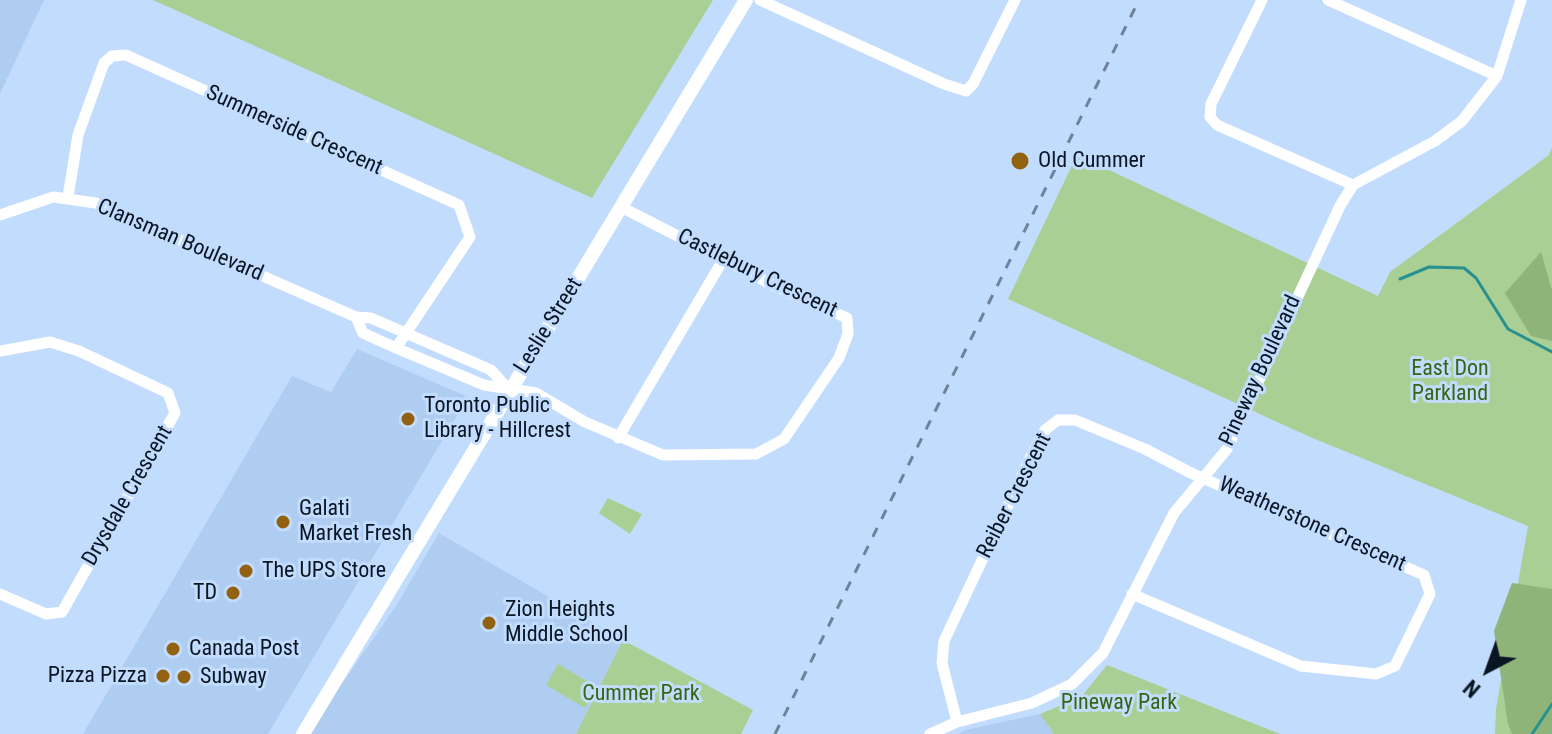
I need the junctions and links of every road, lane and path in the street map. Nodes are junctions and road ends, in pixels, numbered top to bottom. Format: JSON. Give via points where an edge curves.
{"nodes":[{"id":1,"x":746,"y":0,"type":"edge"},
{"id":2,"x":760,"y":0,"type":"edge"},
{"id":3,"x":1015,"y":0,"type":"edge"},
{"id":4,"x":1262,"y":0,"type":"edge"},
{"id":5,"x":1328,"y":0,"type":"edge"},
{"id":6,"x":1521,"y":0,"type":"edge"},
{"id":7,"x":1497,"y":76,"type":"junction"},
{"id":8,"x":1353,"y":185,"type":"junction"},
{"id":9,"x":68,"y":197,"type":"junction"},
{"id":10,"x":623,"y":208,"type":"junction"},
{"id":11,"x":0,"y":215,"type":"edge"},
{"id":12,"x":723,"y":260,"type":"junction"},
{"id":13,"x":356,"y":317,"type":"junction"},
{"id":14,"x":405,"y":334,"type":"junction"},
{"id":15,"x":396,"y":348,"type":"junction"},
{"id":16,"x":0,"y":351,"type":"edge"},
{"id":17,"x":509,"y":389,"type":"junction"},
{"id":18,"x":618,"y":438,"type":"junction"},
{"id":19,"x":1203,"y":478,"type":"junction"},
{"id":20,"x":0,"y":594,"type":"edge"},
{"id":21,"x":1132,"y":594,"type":"junction"},
{"id":22,"x":957,"y":722,"type":"junction"},
{"id":23,"x":303,"y":734,"type":"edge"},
{"id":24,"x":930,"y":734,"type":"edge"}],
"edges":[{"from":1,"to":10,"type":"main road","name":"Leslie Street"},
{"from":2,"to":3,"type":"street","via":[[966,91]]},
{"from":4,"to":8,"type":"street","via":[[1211,104],[1210,117],[1217,125]]},
{"from":5,"to":7,"type":"street"},
{"from":6,"to":7,"type":"street"},
{"from":7,"to":8,"type":"street","via":[[1462,121]]},
{"from":8,"to":19,"type":"street","name":"Pineway Boulevard","via":[[1227,449]]},
{"from":9,"to":11,"type":"street","name":"Clansman Boulevard"},
{"from":9,"to":13,"type":"street","name":"Clansman Boulevard","via":[[96,203]]},
{"from":9,"to":14,"type":"street","name":"Summerside Crescent","via":[[78,135],[104,63],[126,55],[459,205],[470,237]]},
{"from":10,"to":12,"type":"street","name":"Castlebury Crescent"},
{"from":10,"to":17,"type":"main road","name":"Leslie Street"},
{"from":12,"to":18,"type":"street"},
{"from":12,"to":18,"type":"street","name":"Castlebury Crescent","via":[[847,318],[848,334],[839,358],[784,439],[756,454],[663,455]]},
{"from":13,"to":14,"type":"street","name":"Clansman Boulevard"},
{"from":13,"to":15,"type":"street","name":"Clansman Boulevard","via":[[363,333]]},
{"from":14,"to":15,"type":"street","name":"Summerside Crescent"},
{"from":14,"to":17,"type":"street","name":"Clansman Boulevard","via":[[491,370]]},
{"from":15,"to":17,"type":"street","name":"Clansman Boulevard","via":[[484,385]]},
{"from":16,"to":20,"type":"street","name":"Drysdale Crescent","via":[[50,342],[79,351],[168,393],[175,413],[62,612],[46,614]]},
{"from":17,"to":18,"type":"street","name":"Castlebury Crescent","via":[[536,393]]},
{"from":17,"to":23,"type":"main road","name":"Leslie Street"},
{"from":19,"to":21,"type":"street","name":"Pineway Boulevard","via":[[1174,513]]},
{"from":19,"to":21,"type":"street","name":"Weatherstone Crescent","via":[[1424,575],[1430,594],[1395,666],[1376,674],[1301,666]]},
{"from":19,"to":22,"type":"street","name":"Reiber Crescent","via":[[1075,420],[1058,420],[1045,430],[944,641],[942,663]]},
{"from":21,"to":22,"type":"street","name":"Pineway Boulevard","via":[[1103,653],[1072,684],[1032,703]]},
{"from":22,"to":24,"type":"street","name":"Pineway Boulevard"}]}
